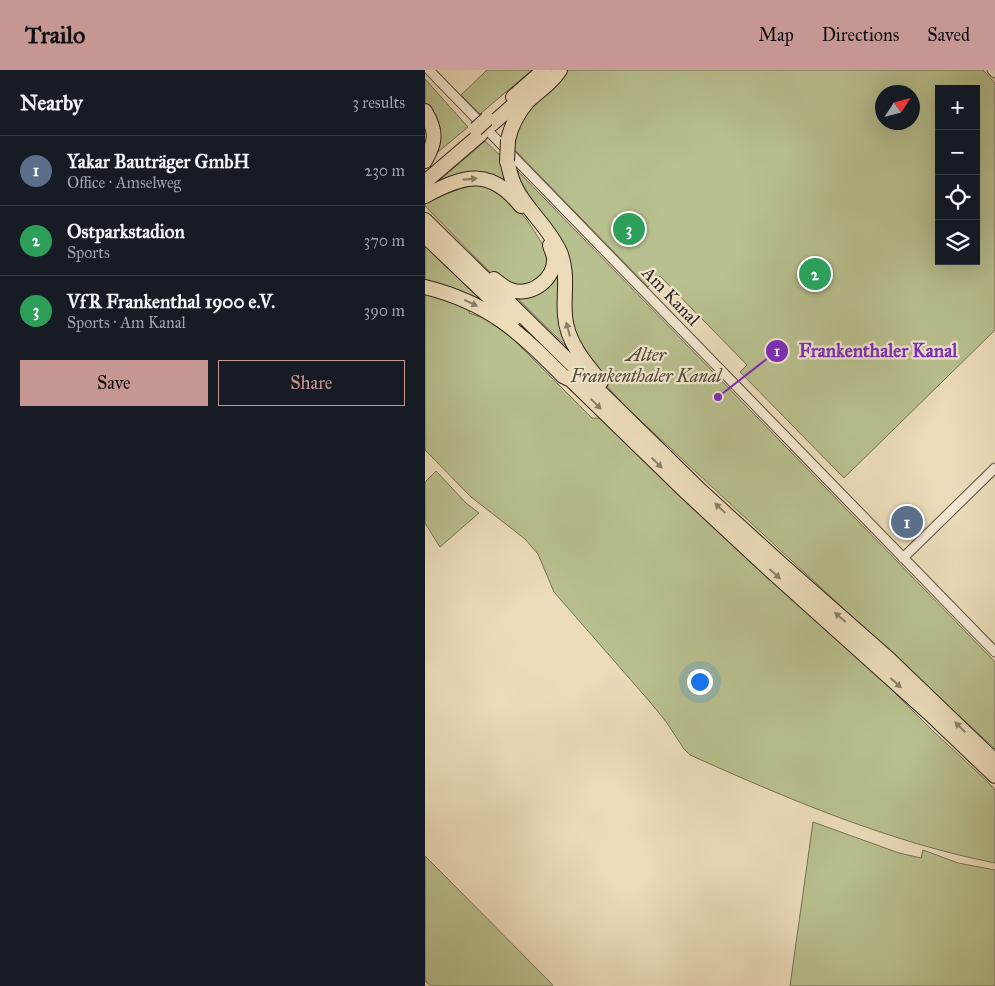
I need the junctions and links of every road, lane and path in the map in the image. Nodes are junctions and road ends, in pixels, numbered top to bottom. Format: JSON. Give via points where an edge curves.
{"nodes":[{"id":1,"x":429,"y":70,"type":"edge"},
{"id":2,"x":544,"y":70,"type":"edge"},
{"id":3,"x":559,"y":70,"type":"edge"},
{"id":4,"x":992,"y":70,"type":"edge"},
{"id":5,"x":995,"y":73,"type":"edge"},
{"id":6,"x":425,"y":111,"type":"edge"},
{"id":7,"x":490,"y":122,"type":"junction"},
{"id":8,"x":479,"y":131,"type":"junction"},
{"id":9,"x":425,"y":161,"type":"edge"},
{"id":10,"x":425,"y":171,"type":"edge"},
{"id":11,"x":425,"y":182,"type":"edge"},
{"id":12,"x":425,"y":196,"type":"edge"},
{"id":13,"x":425,"y":220,"type":"edge"},
{"id":14,"x":425,"y":236,"type":"edge"},
{"id":15,"x":481,"y":276,"type":"junction"},
{"id":16,"x":425,"y":287,"type":"edge"},
{"id":17,"x":571,"y":380,"type":"junction"},
{"id":18,"x":609,"y":401,"type":"junction"},
{"id":19,"x":995,"y":468,"type":"edge"},
{"id":20,"x":903,"y":558,"type":"junction"},
{"id":21,"x":995,"y":652,"type":"edge"},
{"id":22,"x":995,"y":761,"type":"edge"},
{"id":23,"x":995,"y":776,"type":"edge"}],
"edges":[{"from":1,"to":20,"type":"street","name":"Am Kanal"},
{"from":2,"to":7,"type":"highway"},
{"from":3,"to":7,"type":"highway"},
{"from":18,"to":3,"type":"highway","one_way":true,"bridge":true,"via":[[606,388],[578,352],[569,334],[565,316],[565,274],[560,253],[520,194],[507,161],[508,140],[516,118]]},
{"from":4,"to":5,"type":"street"},
{"from":6,"to":9,"type":"highway","via":[[434,134],[432,148]]},
{"from":7,"to":8,"type":"highway"},
{"from":8,"to":10,"type":"highway"},
{"from":8,"to":11,"type":"highway"},
{"from":12,"to":15,"type":"highway","one_way":true,"via":[[461,180],[488,180],[514,197],[549,244],[554,256],[549,276],[534,289],[523,292],[511,290],[494,279]]},
{"from":13,"to":15,"type":"highway"},
{"from":14,"to":17,"type":"highway","via":[[567,372]]},
{"from":15,"to":18,"type":"highway"},
{"from":16,"to":17,"type":"highway","one_way":true,"via":[[465,300],[505,322]]},
{"from":17,"to":23,"type":"highway","one_way":true,"via":[[758,559]]},
{"from":22,"to":18,"type":"highway","one_way":true,"via":[[889,659],[700,490]]},
{"from":19,"to":20,"type":"street"},
{"from":20,"to":21,"type":"street","name":"Am Kanal"}]}
